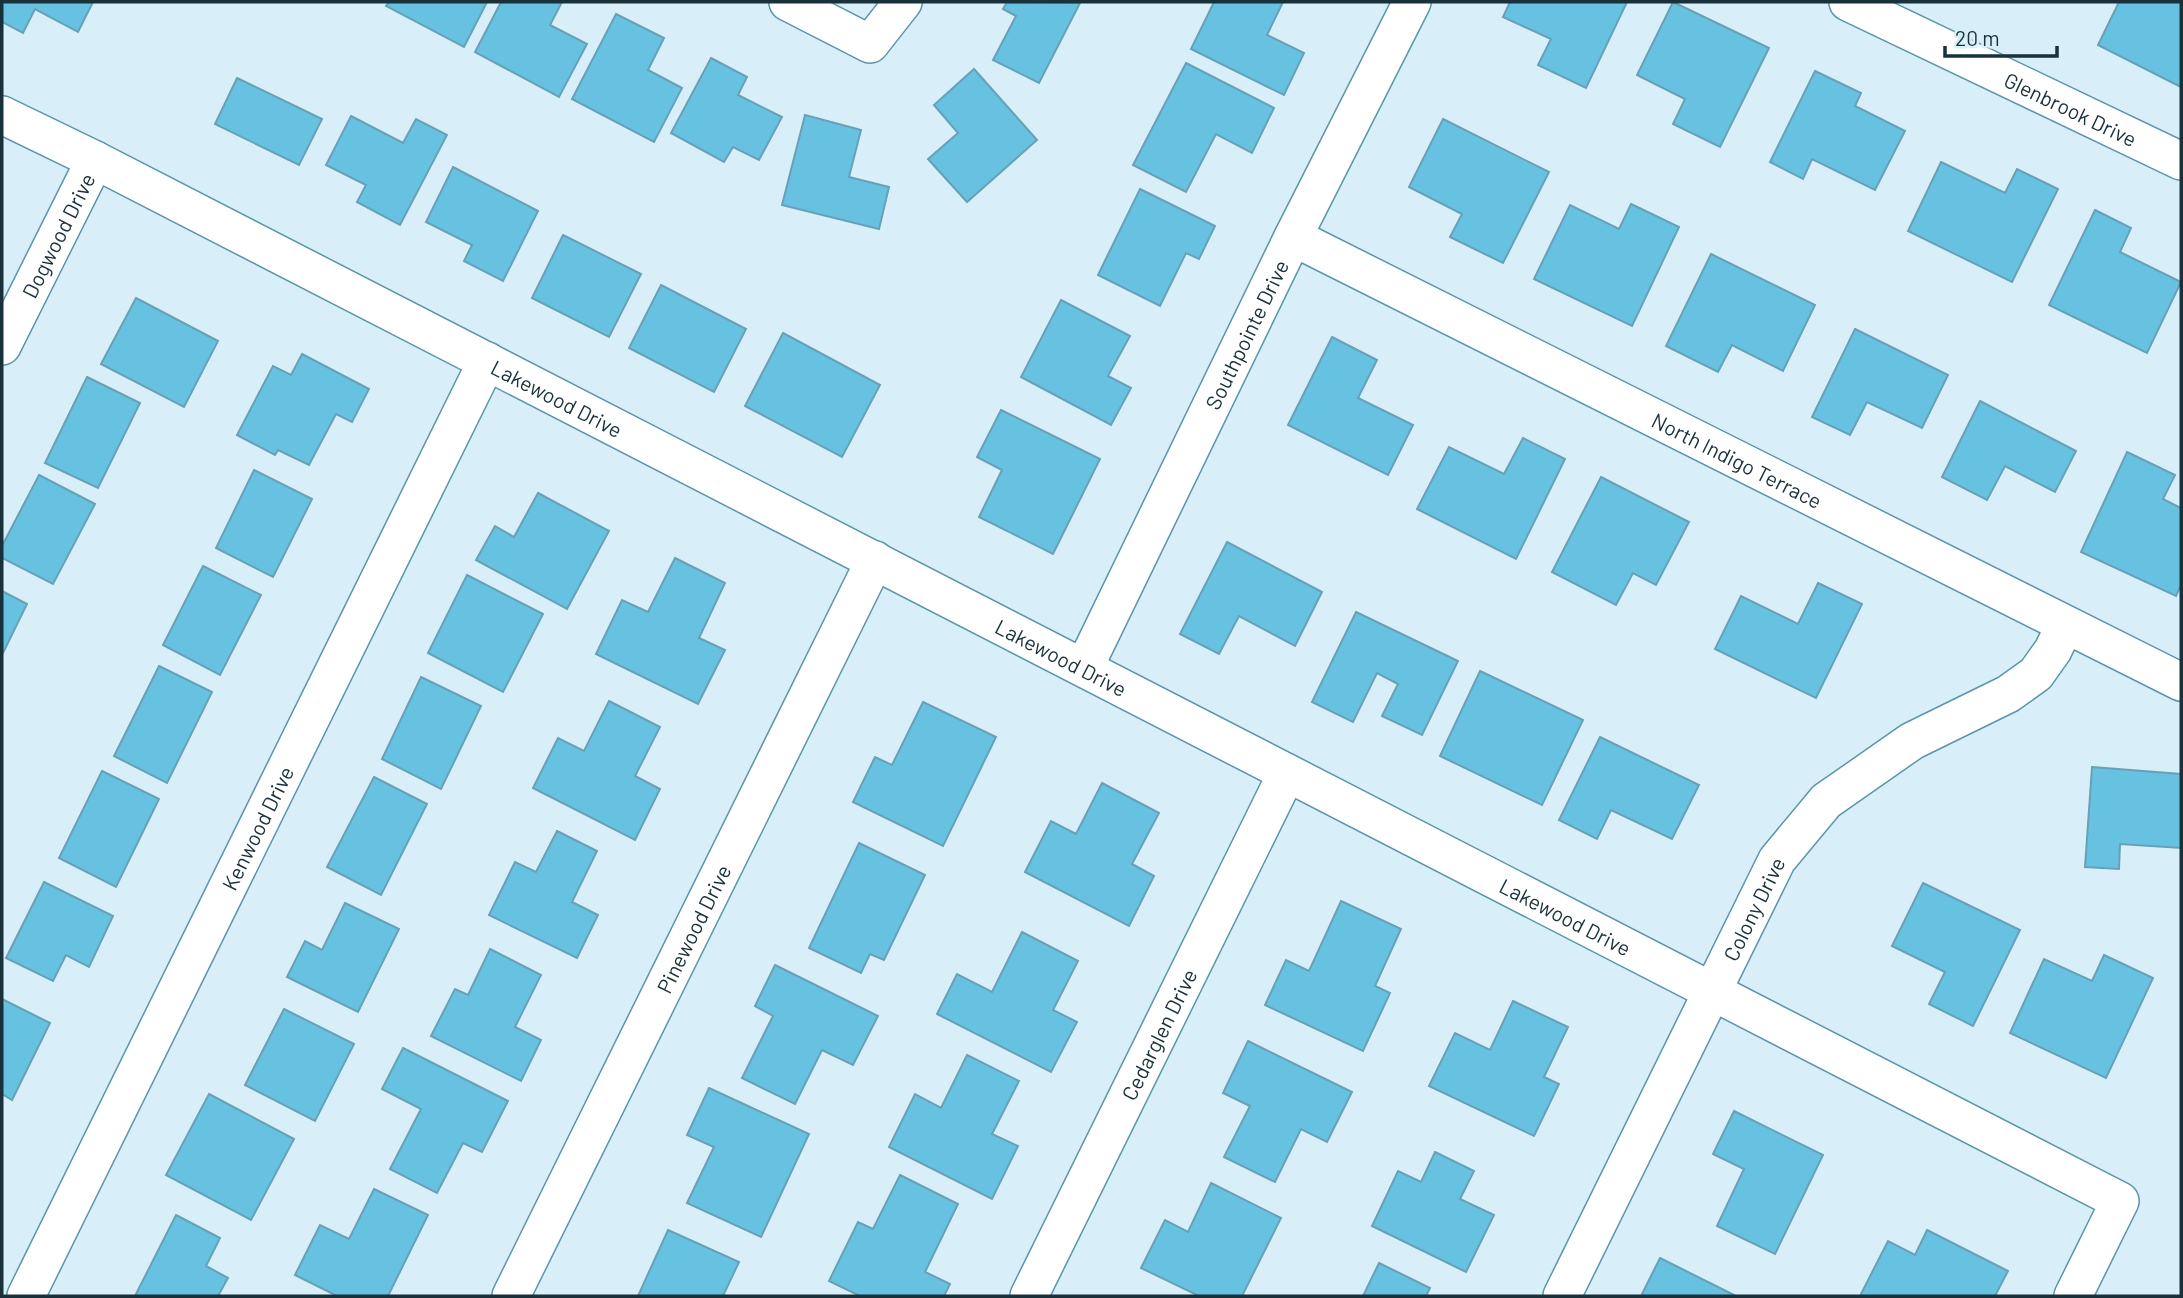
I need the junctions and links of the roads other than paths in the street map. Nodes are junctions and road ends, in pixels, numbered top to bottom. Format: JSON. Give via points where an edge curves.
{"nodes":[{"id":1,"x":788,"y":2,"type":"edge"},
{"id":2,"x":903,"y":2,"type":"edge"},
{"id":3,"x":1412,"y":2,"type":"edge"},
{"id":4,"x":1848,"y":2,"type":"edge"},
{"id":5,"x":2,"y":114,"type":"edge"},
{"id":6,"x":95,"y":160,"type":"junction"},
{"id":7,"x":2181,"y":161,"type":"edge"},
{"id":8,"x":1293,"y":237,"type":"junction"},
{"id":9,"x":2,"y":346,"type":"edge"},
{"id":10,"x":487,"y":361,"type":"junction"},
{"id":11,"x":875,"y":561,"type":"junction"},
{"id":12,"x":2065,"y":625,"type":"junction"},
{"id":13,"x":1084,"y":668,"type":"junction"},
{"id":14,"x":2181,"y":682,"type":"edge"},
{"id":15,"x":1287,"y":773,"type":"junction"},
{"id":16,"x":1713,"y":991,"type":"junction"},
{"id":17,"x":26,"y":1296,"type":"edge"},
{"id":18,"x":511,"y":1296,"type":"edge"},
{"id":19,"x":1029,"y":1296,"type":"edge"},
{"id":20,"x":1562,"y":1296,"type":"edge"},
{"id":21,"x":2073,"y":1296,"type":"edge"}],
"edges":[{"from":1,"to":2,"type":"street","via":[[870,44]]},
{"from":3,"to":8,"type":"street","name":"Southpointe Drive"},
{"from":4,"to":7,"type":"street","name":"Glenbrook Drive"},
{"from":5,"to":6,"type":"street","name":"Lakewood Drive"},
{"from":6,"to":9,"type":"street","name":"Dogwood Drive"},
{"from":6,"to":10,"type":"street","name":"Lakewood Drive"},
{"from":8,"to":12,"type":"street","name":"North Indigo Terrace"},
{"from":8,"to":13,"type":"street","name":"Southpointe Drive"},
{"from":10,"to":11,"type":"street","name":"Lakewood Drive"},
{"from":10,"to":17,"type":"street","name":"Kenwood Drive"},
{"from":11,"to":13,"type":"street","name":"Lakewood Drive"},
{"from":11,"to":18,"type":"street","name":"Pinewood Drive"},
{"from":12,"to":14,"type":"street","name":"North Indigo Terrace"},
{"from":12,"to":16,"type":"street","name":"Colony Drive","via":[[2036,674],[2008,694],[1912,741],[1826,801],[1777,860]]},
{"from":13,"to":15,"type":"street","name":"Lakewood Drive"},
{"from":15,"to":16,"type":"street","name":"Lakewood Drive"},
{"from":15,"to":19,"type":"street","name":"Cedarglen Drive"},
{"from":16,"to":20,"type":"street","name":"Colony Drive"},
{"from":16,"to":21,"type":"street","name":"Lakewood Drive","via":[[2120,1200]]}]}
